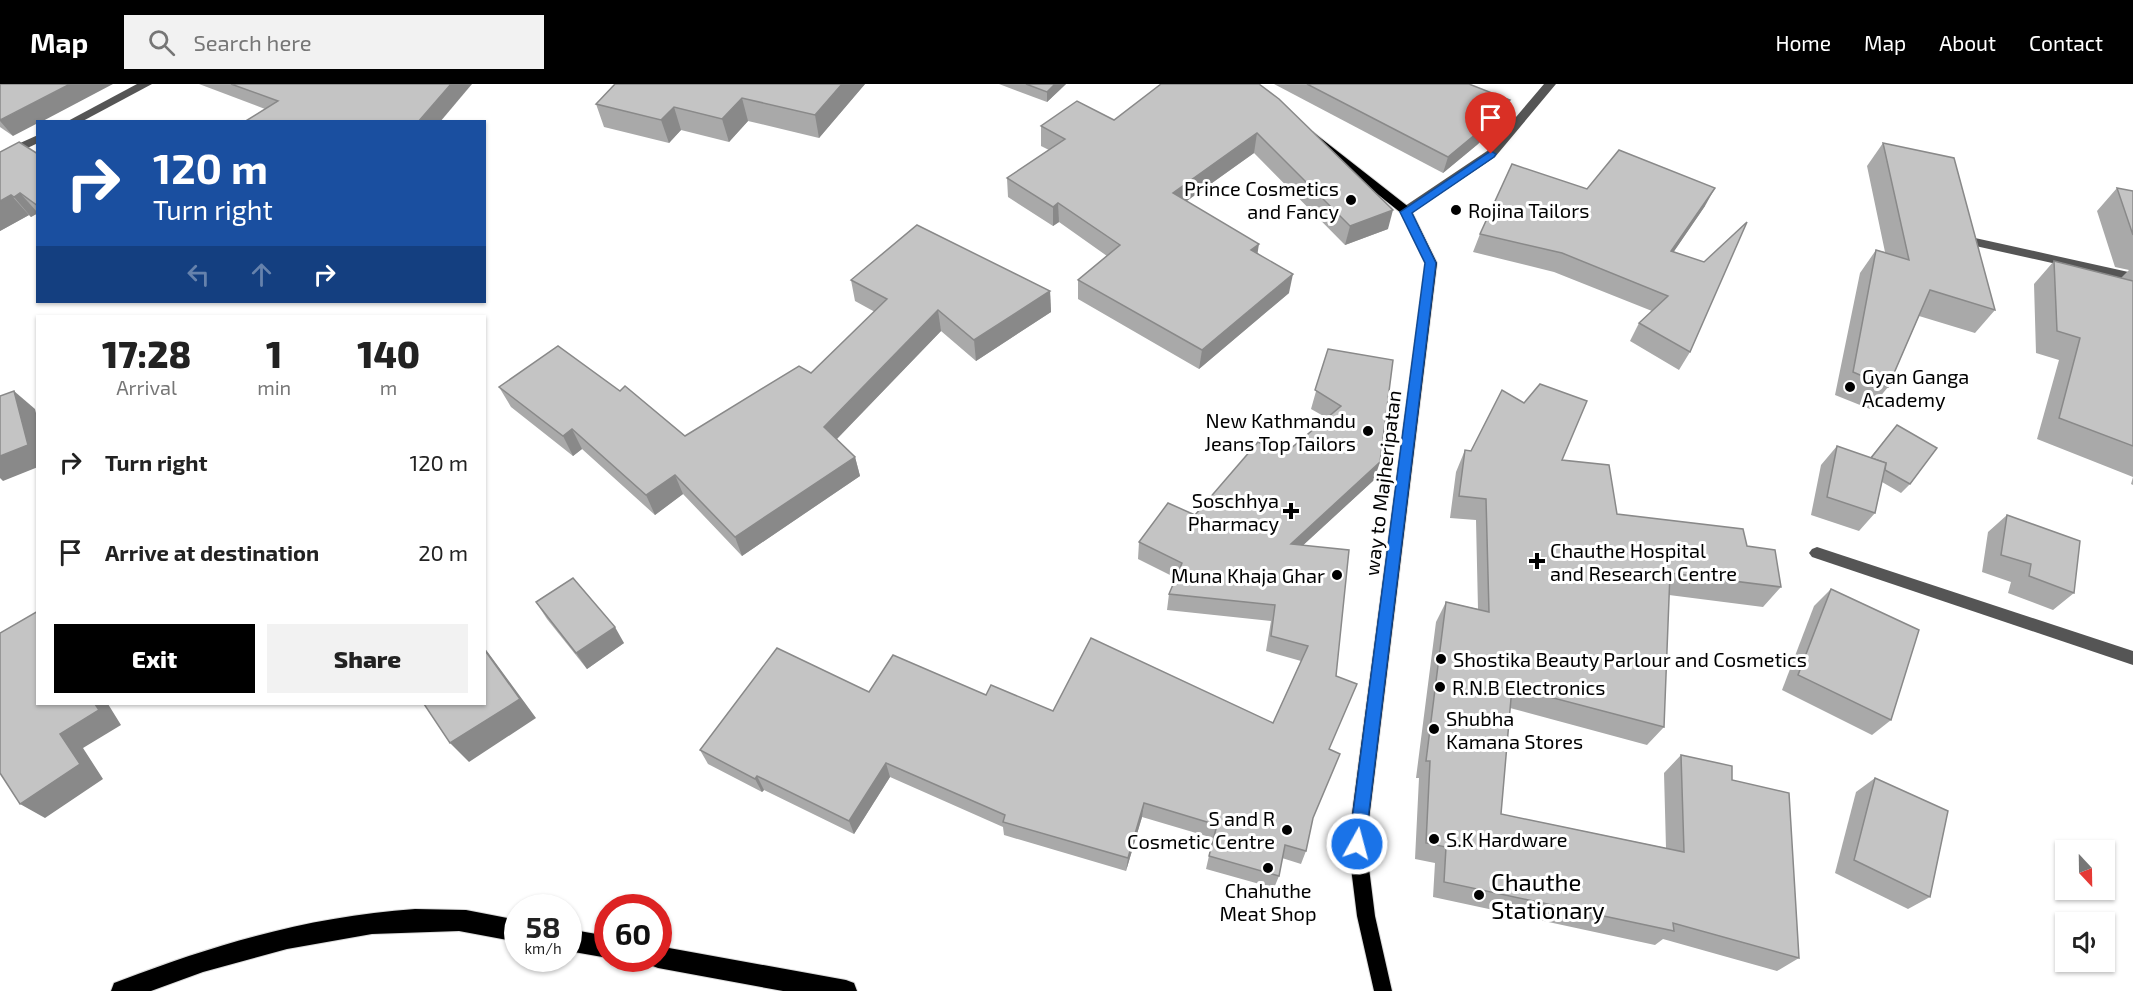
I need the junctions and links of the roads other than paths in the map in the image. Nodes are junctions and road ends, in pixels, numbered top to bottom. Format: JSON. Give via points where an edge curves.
{"nodes":[{"id":1,"x":146,"y":84,"type":"edge"},
{"id":2,"x":1550,"y":84,"type":"edge"},
{"id":3,"x":75,"y":120,"type":"edge"},
{"id":4,"x":1298,"y":125,"type":"edge"},
{"id":5,"x":36,"y":139,"type":"edge"},
{"id":6,"x":0,"y":157,"type":"edge"},
{"id":7,"x":1406,"y":212,"type":"junction"},
{"id":8,"x":1966,"y":240,"type":"edge"},
{"id":9,"x":2133,"y":277,"type":"edge"},
{"id":10,"x":1817,"y":553,"type":"dead end"},
{"id":11,"x":2133,"y":658,"type":"edge"},
{"id":12,"x":504,"y":928,"type":"edge"},
{"id":13,"x":672,"y":960,"type":"edge"},
{"id":14,"x":122,"y":991,"type":"edge"},
{"id":15,"x":846,"y":991,"type":"edge"},
{"id":16,"x":1383,"y":991,"type":"edge"}],
"edges":[{"from":1,"to":3,"type":"street"},
{"from":2,"to":7,"type":"street","via":[[1491,154]]},
{"from":4,"to":7,"type":"main road","name":"way to Majheripatan"},
{"from":5,"to":6,"type":"street"},
{"from":7,"to":16,"type":"main road","name":"way to Majheripatan","via":[[1431,263],[1357,844],[1366,916]]},
{"from":8,"to":9,"type":"street"},
{"from":10,"to":11,"type":"street"},
{"from":12,"to":14,"type":"highway","via":[[460,920],[363,924],[278,938],[193,962]]},
{"from":13,"to":15,"type":"highway"}]}
